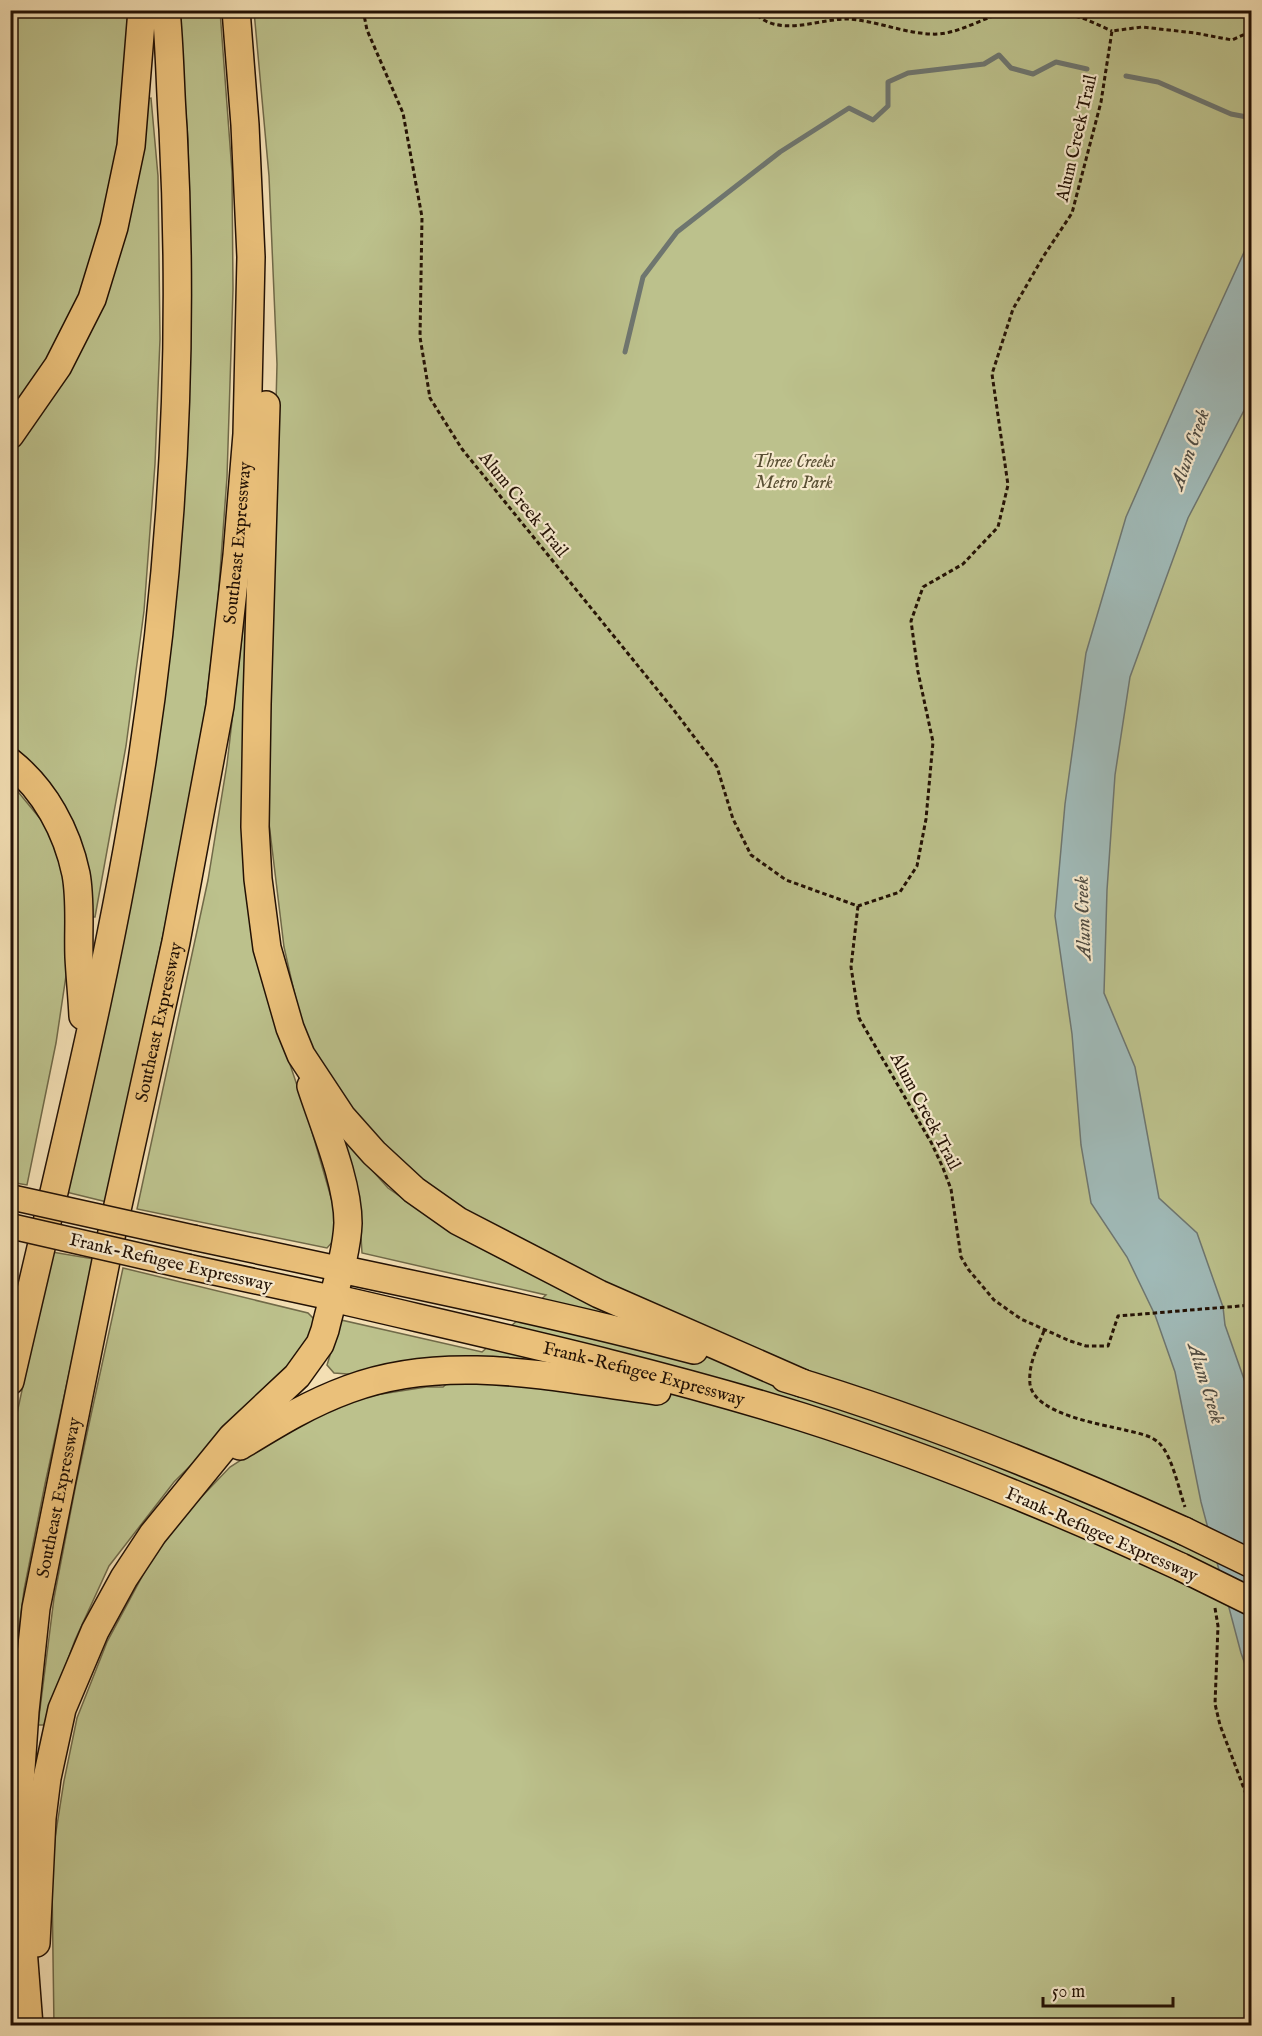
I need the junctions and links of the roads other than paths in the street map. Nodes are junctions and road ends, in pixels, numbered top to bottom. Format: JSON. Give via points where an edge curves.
{"nodes":[{"id":1,"x":142,"y":10,"type":"edge"},
{"id":2,"x":166,"y":10,"type":"edge"},
{"id":3,"x":236,"y":10,"type":"edge"},
{"id":4,"x":251,"y":309,"type":"junction"},
{"id":5,"x":10,"y":435,"type":"edge"},
{"id":6,"x":10,"y":762,"type":"edge"},
{"id":7,"x":85,"y":1051,"type":"junction"},
{"id":8,"x":301,"y":1055,"type":"junction"},
{"id":9,"x":10,"y":1197,"type":"edge"},
{"id":10,"x":10,"y":1226,"type":"edge"},
{"id":11,"x":340,"y":1269,"type":"junction"},
{"id":12,"x":333,"y":1298,"type":"junction"},
{"id":13,"x":14,"y":1360,"type":"edge"},
{"id":14,"x":10,"y":1381,"type":"edge"},
{"id":15,"x":802,"y":1383,"type":"junction"},
{"id":16,"x":756,"y":1404,"type":"junction"},
{"id":17,"x":205,"y":1472,"type":"junction"},
{"id":18,"x":1251,"y":1564,"type":"edge"},
{"id":19,"x":1251,"y":1602,"type":"edge"},
{"id":20,"x":31,"y":2025,"type":"edge"}],
"edges":[{"from":1,"to":5,"type":"highway","via":[[131,146],[117,218],[92,299],[58,366]]},
{"from":2,"to":7,"type":"highway","via":[[177,237],[176,416],[167,551],[141,766]]},
{"from":3,"to":4,"type":"highway","name":"Southeast Expressway","via":[[246,136]]},
{"from":4,"to":8,"type":"highway","via":[[266,394],[257,704],[258,879],[267,948]]},
{"from":4,"to":20,"type":"highway","name":"Southeast Expressway","via":[[247,434],[220,706],[176,942],[108,1246],[36,1608],[18,1812],[18,1884]]},
{"from":6,"to":7,"type":"highway","via":[[46,800],[60,825],[76,875]]},
{"from":7,"to":13,"type":"highway"},
{"from":8,"to":11,"type":"highway","via":[[347,1202],[348,1226]]},
{"from":8,"to":15,"type":"highway","via":[[342,1117],[374,1153],[414,1190],[458,1221],[599,1294]]},
{"from":9,"to":11,"type":"main road","name":"Frank-Refugee Expressway","bridge":true},
{"from":10,"to":12,"type":"main road","name":"Frank-Refugee Expressway","bridge":true},
{"from":11,"to":12,"type":"highway"},
{"from":11,"to":15,"type":"highway","name":"Frank-Refugee Expressway","via":[[617,1330]]},
{"from":12,"to":16,"type":"highway","name":"Frank-Refugee Expressway","via":[[674,1380]]},
{"from":12,"to":17,"type":"highway","via":[[325,1330],[312,1358],[232,1437]]},
{"from":13,"to":14,"type":"highway"},
{"from":15,"to":18,"type":"highway","name":"Frank-Refugee Expressway","bridge":true,"via":[[944,1430],[1093,1490]]},
{"from":16,"to":17,"type":"highway","via":[[536,1374],[484,1370],[412,1373],[350,1388],[294,1412]]},
{"from":16,"to":19,"type":"highway","name":"Frank-Refugee Expressway","bridge":true,"via":[[935,1462],[1091,1526]]},
{"from":17,"to":20,"type":"highway","via":[[182,1496],[124,1578],[95,1631],[62,1710],[42,1818]]}]}
